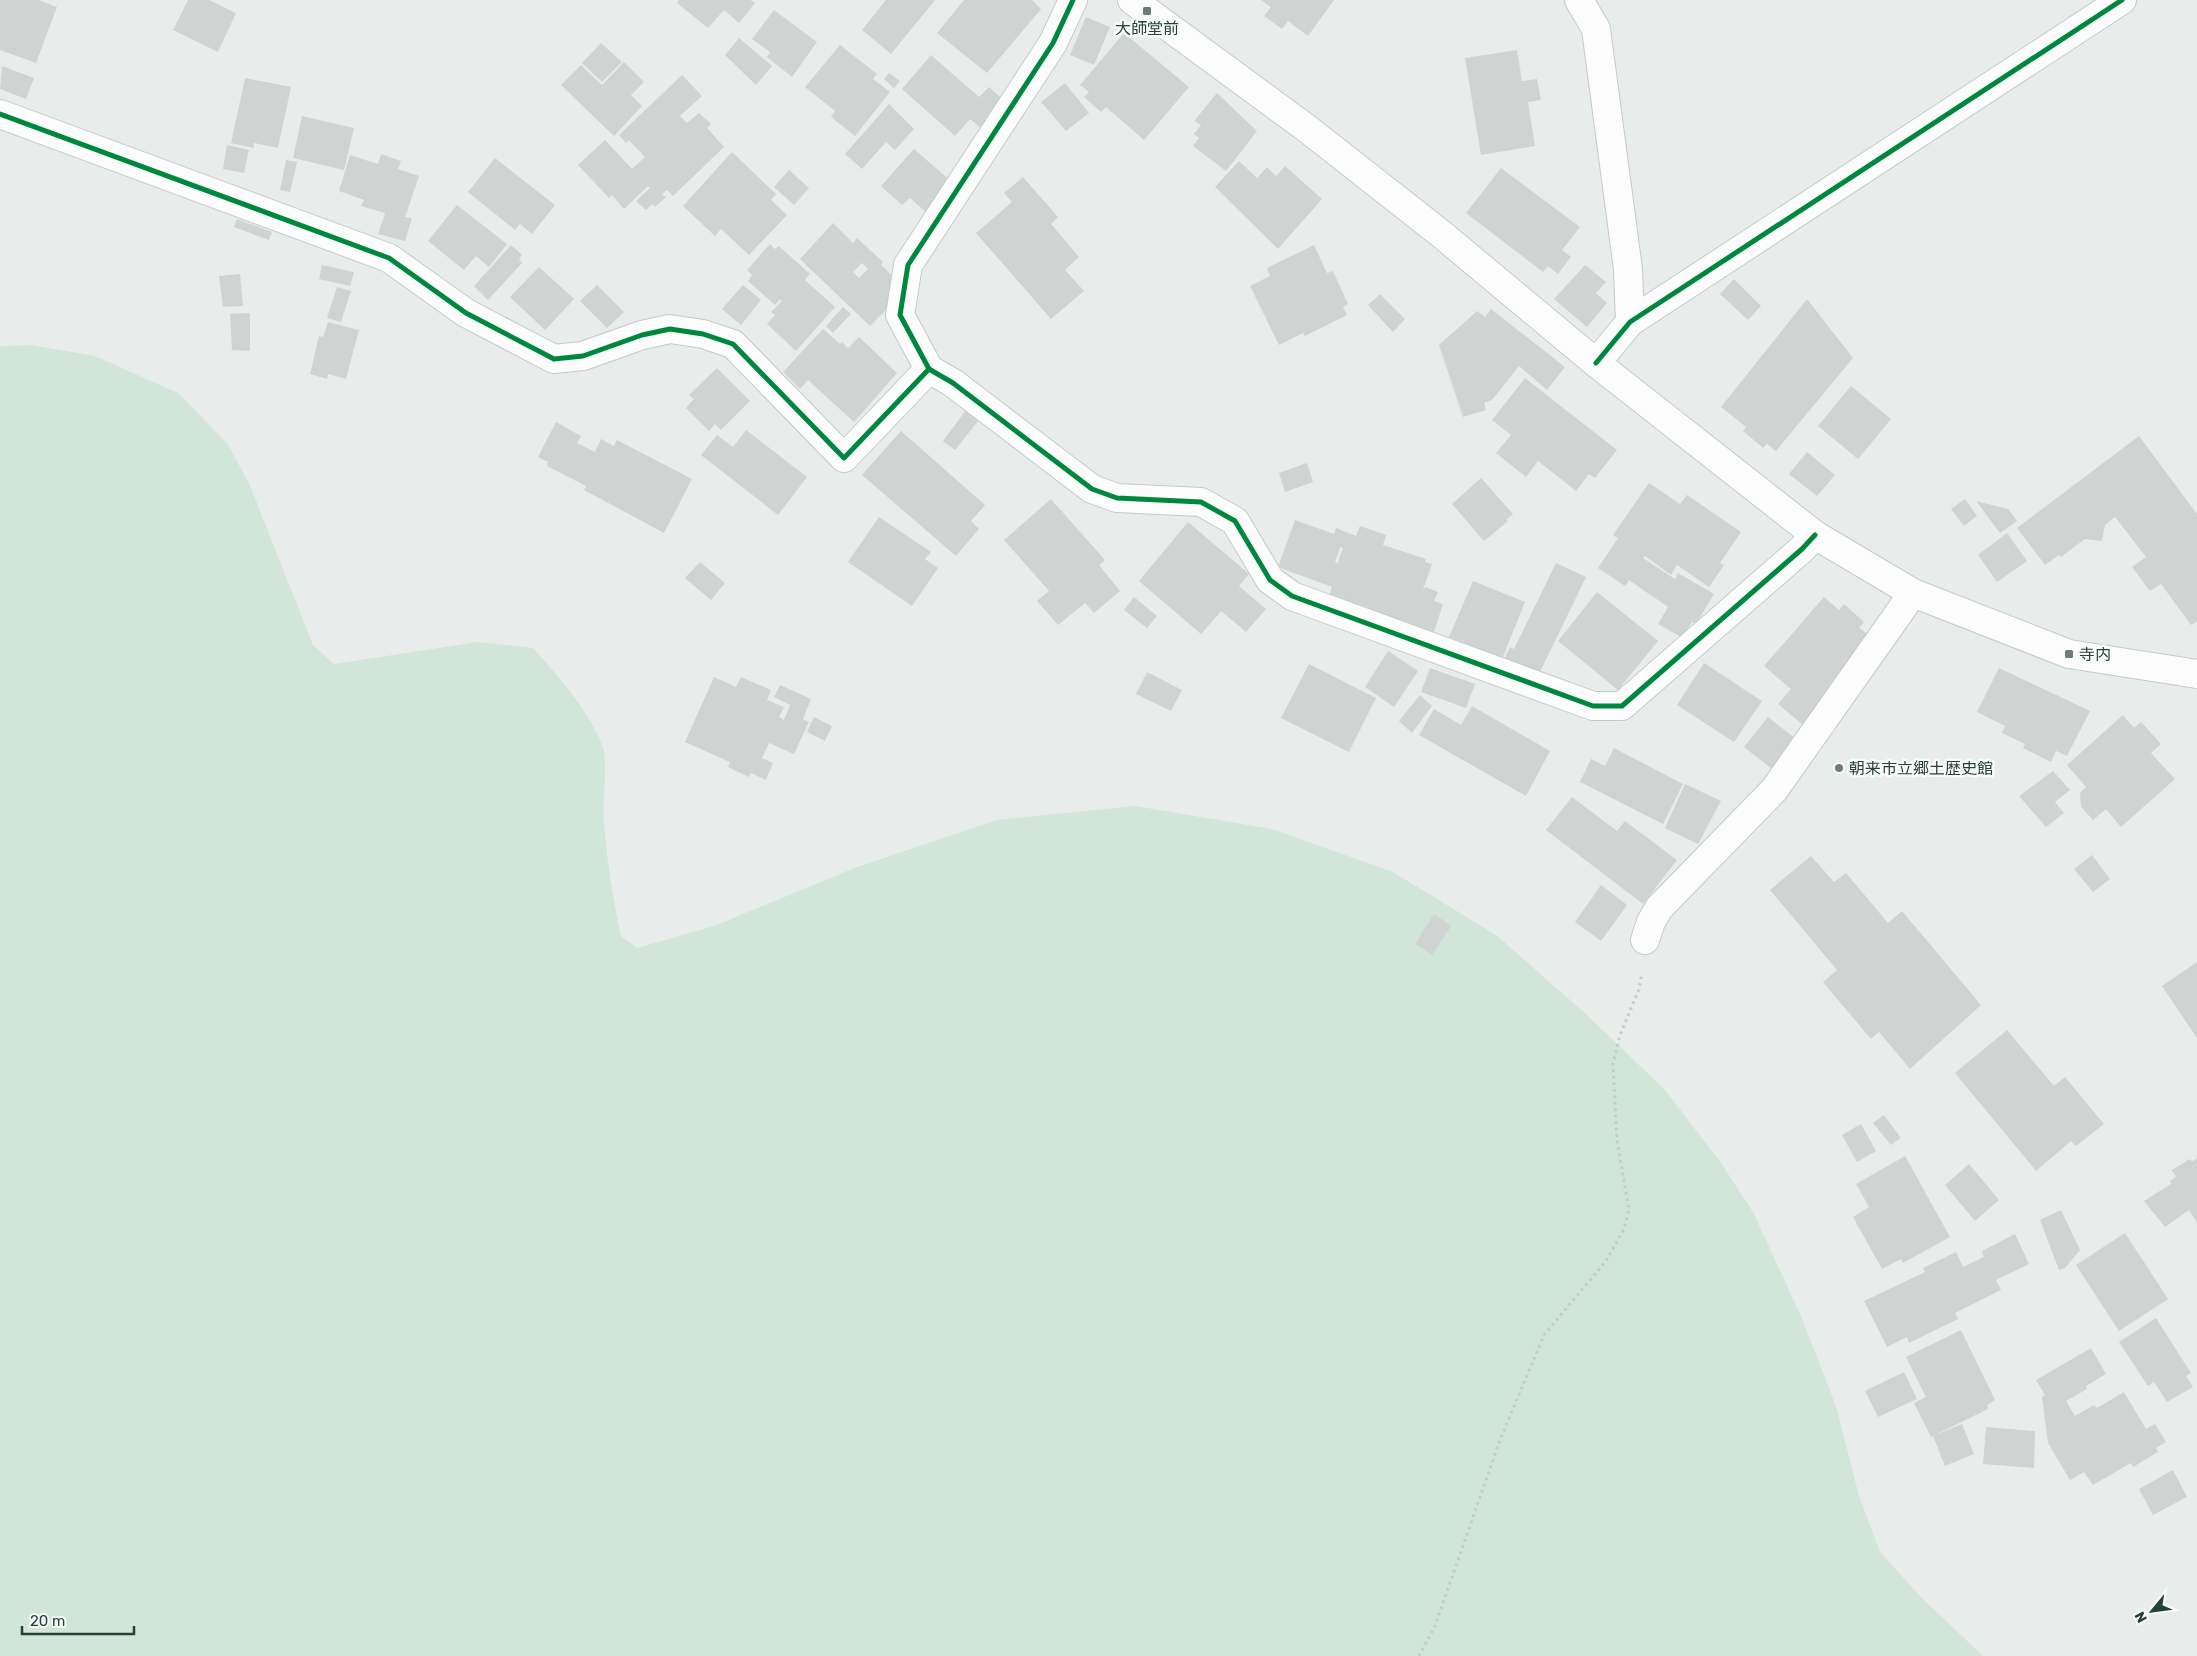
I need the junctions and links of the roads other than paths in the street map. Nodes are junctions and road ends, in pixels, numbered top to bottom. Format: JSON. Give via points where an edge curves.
{"nodes":[{"id":1,"x":1073,"y":0,"type":"edge"},
{"id":2,"x":1132,"y":0,"type":"edge"},
{"id":3,"x":1579,"y":0,"type":"edge"},
{"id":4,"x":2122,"y":0,"type":"edge"},
{"id":5,"x":0,"y":114,"type":"edge"},
{"id":6,"x":1630,"y":322,"type":"junction"},
{"id":7,"x":1596,"y":363,"type":"junction"},
{"id":8,"x":929,"y":369,"type":"junction"},
{"id":9,"x":1815,"y":534,"type":"junction"},
{"id":10,"x":1913,"y":593,"type":"junction"},
{"id":11,"x":2197,"y":674,"type":"edge"},
{"id":12,"x":1645,"y":940,"type":"road end"}],
"edges":[{"from":1,"to":8,"type":"street","via":[[1053,43],[908,265],[900,315]]},
{"from":2,"to":7,"type":"street","via":[[1305,127],[1440,233]]},
{"from":3,"to":6,"type":"street","via":[[1596,29],[1628,269]]},
{"from":4,"to":6,"type":"street"},
{"from":5,"to":8,"type":"street","via":[[389,258],[466,313],[554,359],[583,356],[642,335],[670,329],[703,334],[733,344],[844,458]]},
{"from":6,"to":7,"type":"street"},
{"from":7,"to":9,"type":"street"},
{"from":8,"to":9,"type":"street","via":[[953,383],[1092,489],[1117,498],[1201,502],[1235,521],[1270,580],[1292,596],[1593,706],[1622,706],[1802,549]]},
{"from":9,"to":10,"type":"street"},
{"from":10,"to":11,"type":"street","via":[[2069,654]]},
{"from":10,"to":12,"type":"street","via":[[1774,790],[1659,908]]}]}
